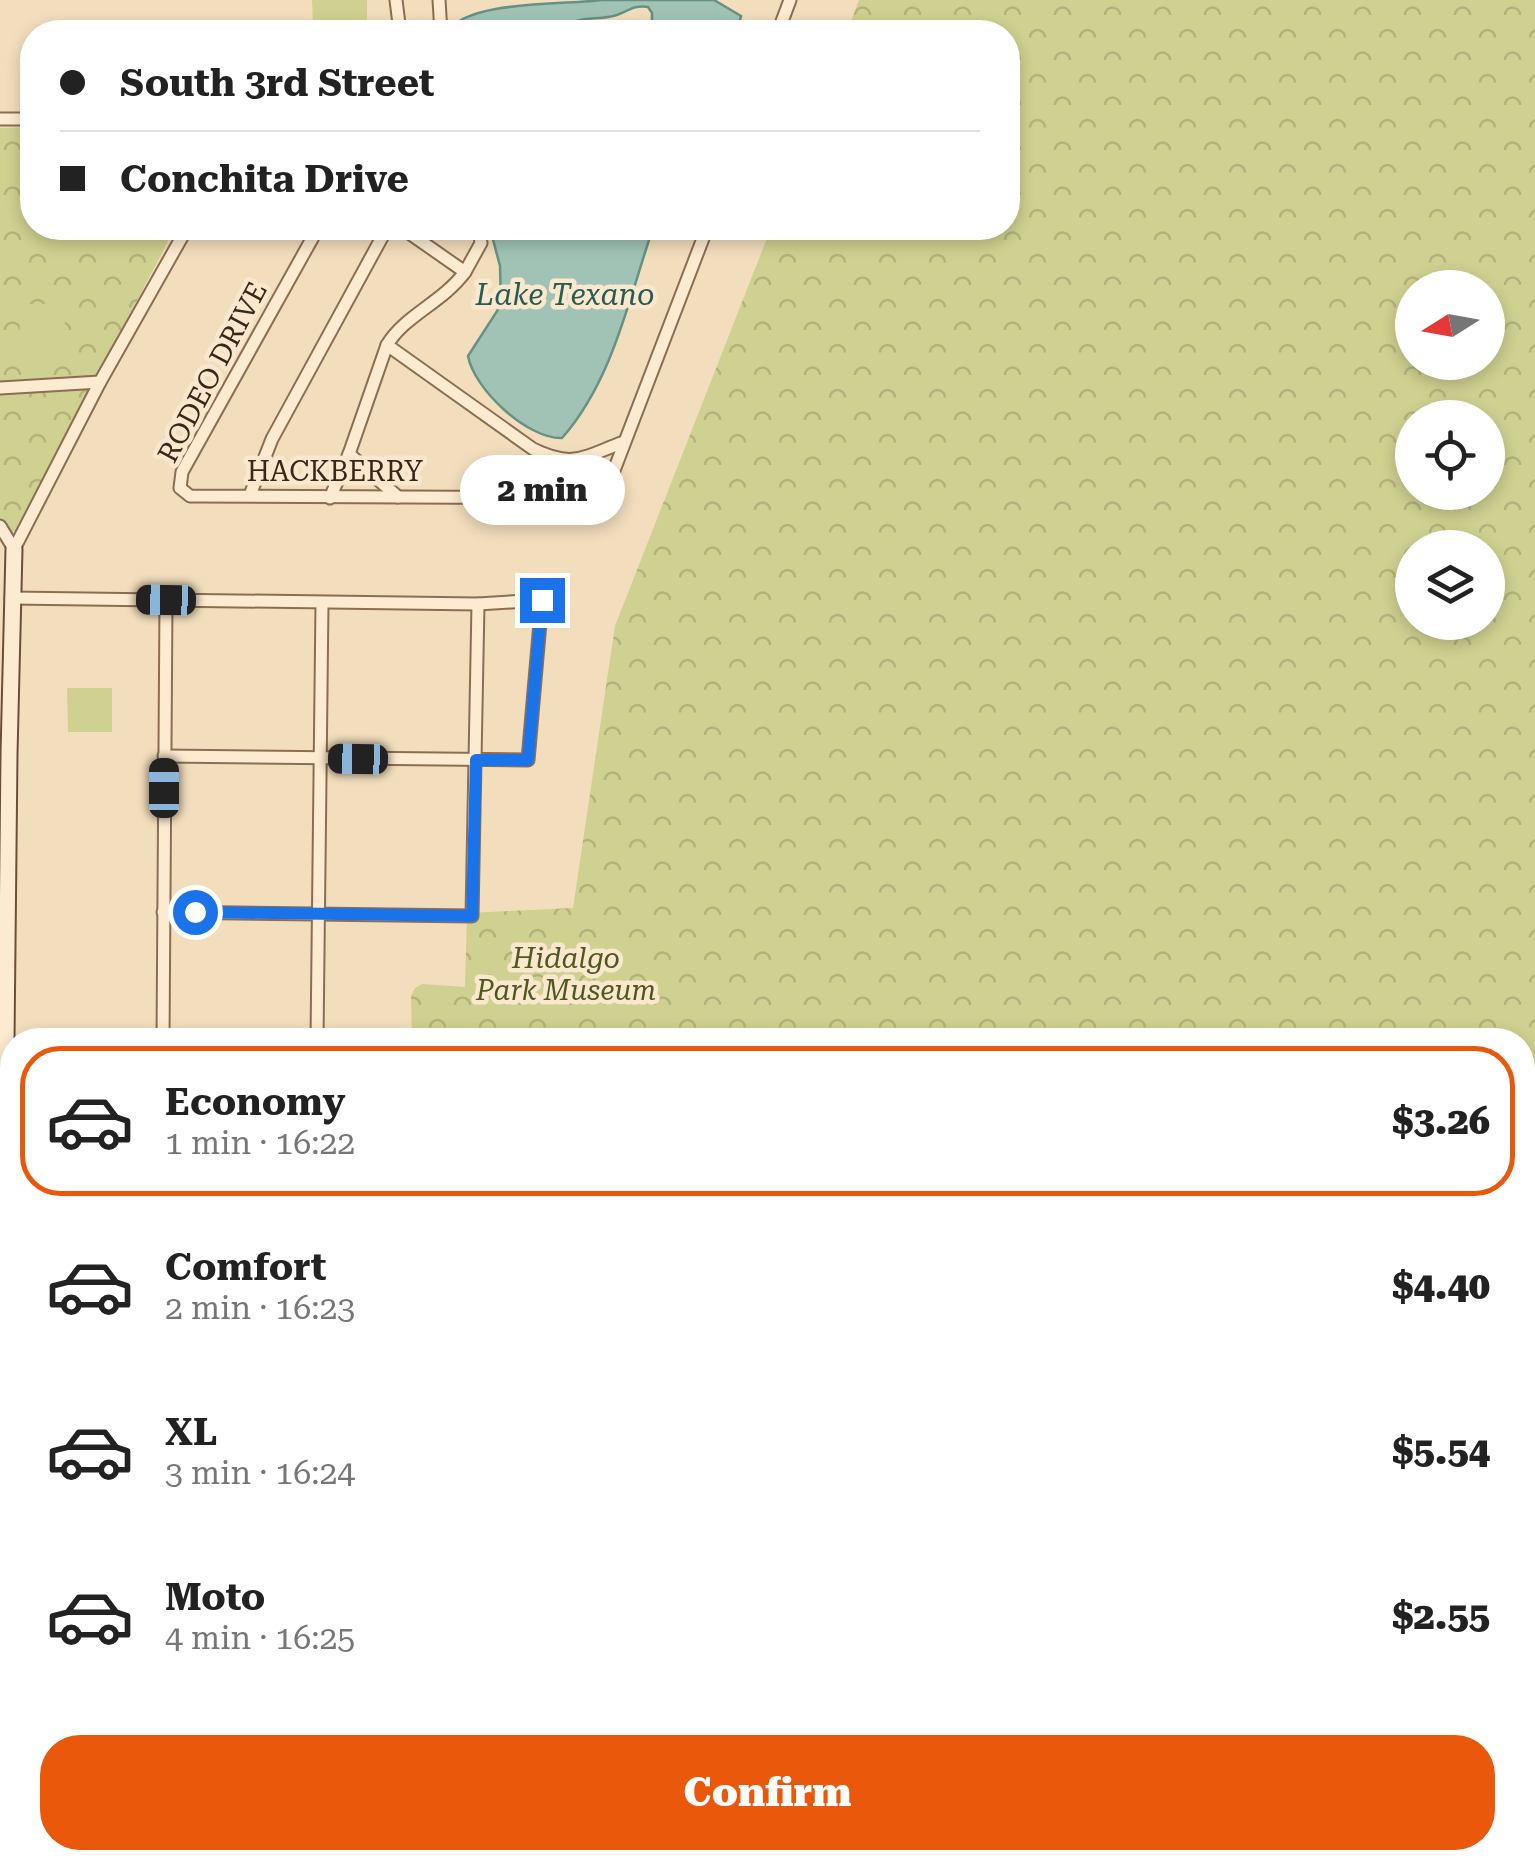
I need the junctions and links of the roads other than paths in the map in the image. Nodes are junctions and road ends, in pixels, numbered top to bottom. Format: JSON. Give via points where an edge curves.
{"nodes":[{"id":1,"x":179,"y":240,"type":"edge"},
{"id":2,"x":311,"y":240,"type":"edge"},
{"id":3,"x":380,"y":240,"type":"edge"},
{"id":4,"x":428,"y":240,"type":"edge"},
{"id":5,"x":481,"y":240,"type":"edge"},
{"id":6,"x":702,"y":240,"type":"edge"},
{"id":7,"x":465,"y":272,"type":"junction"},
{"id":8,"x":386,"y":345,"type":"junction"},
{"id":9,"x":100,"y":382,"type":"junction"},
{"id":10,"x":0,"y":388,"type":"edge"},
{"id":11,"x":622,"y":443,"type":"junction"},
{"id":12,"x":349,"y":454,"type":"junction"},
{"id":13,"x":180,"y":488,"type":"joint"},
{"id":14,"x":250,"y":496,"type":"junction"},
{"id":15,"x":398,"y":497,"type":"junction"},
{"id":16,"x":330,"y":498,"type":"junction"},
{"id":17,"x":0,"y":526,"type":"edge"},
{"id":18,"x":14,"y":548,"type":"junction"},
{"id":19,"x":6,"y":598,"type":"edge"},
{"id":20,"x":166,"y":600,"type":"junction"},
{"id":21,"x":322,"y":603,"type":"junction"},
{"id":22,"x":478,"y":604,"type":"junction"},
{"id":23,"x":5,"y":754,"type":"edge"},
{"id":24,"x":164,"y":756,"type":"junction"},
{"id":25,"x":320,"y":758,"type":"junction"},
{"id":26,"x":476,"y":760,"type":"junction"},
{"id":27,"x":4,"y":908,"type":"edge"},
{"id":28,"x":164,"y":912,"type":"junction"},
{"id":29,"x":318,"y":914,"type":"junction"},
{"id":30,"x":6,"y":1028,"type":"edge"},
{"id":31,"x":163,"y":1028,"type":"edge"},
{"id":32,"x":317,"y":1028,"type":"edge"}],
"edges":[{"from":1,"to":9,"type":"street"},
{"from":2,"to":13,"type":"street","name":"RODEO DRIVE","via":[[182,472]]},
{"from":3,"to":14,"type":"street","via":[[272,439]]},
{"from":4,"to":7,"type":"street"},
{"from":5,"to":7,"type":"street"},
{"from":6,"to":11,"type":"street"},
{"from":7,"to":8,"type":"street"},
{"from":8,"to":11,"type":"street","via":[[558,461]]},
{"from":8,"to":12,"type":"street"},
{"from":9,"to":10,"type":"street"},
{"from":9,"to":18,"type":"street"},
{"from":11,"to":15,"type":"street","name":"HACKBERRY","via":[[608,486],[589,498]]},
{"from":12,"to":15,"type":"street"},
{"from":12,"to":16,"type":"street"},
{"from":13,"to":14,"type":"street","name":"HACKBERRY","via":[[190,496]]},
{"from":14,"to":16,"type":"street","name":"HACKBERRY"},
{"from":15,"to":16,"type":"street","name":"HACKBERRY"},
{"from":17,"to":18,"type":"street"},
{"from":18,"to":19,"type":"street"},
{"from":19,"to":20,"type":"street"},
{"from":19,"to":23,"type":"street"},
{"from":20,"to":21,"type":"street"},
{"from":20,"to":24,"type":"street"},
{"from":21,"to":22,"type":"street"},
{"from":21,"to":25,"type":"street"},
{"from":22,"to":26,"type":"street"},
{"from":22,"to":26,"type":"street","via":[[542,600],[528,760]]},
{"from":23,"to":27,"type":"street"},
{"from":24,"to":25,"type":"street"},
{"from":24,"to":28,"type":"street"},
{"from":25,"to":26,"type":"street"},
{"from":25,"to":29,"type":"street"},
{"from":26,"to":29,"type":"street","via":[[472,916]]},
{"from":27,"to":30,"type":"street"},
{"from":28,"to":29,"type":"street"},
{"from":28,"to":31,"type":"street"},
{"from":29,"to":32,"type":"street"}]}
